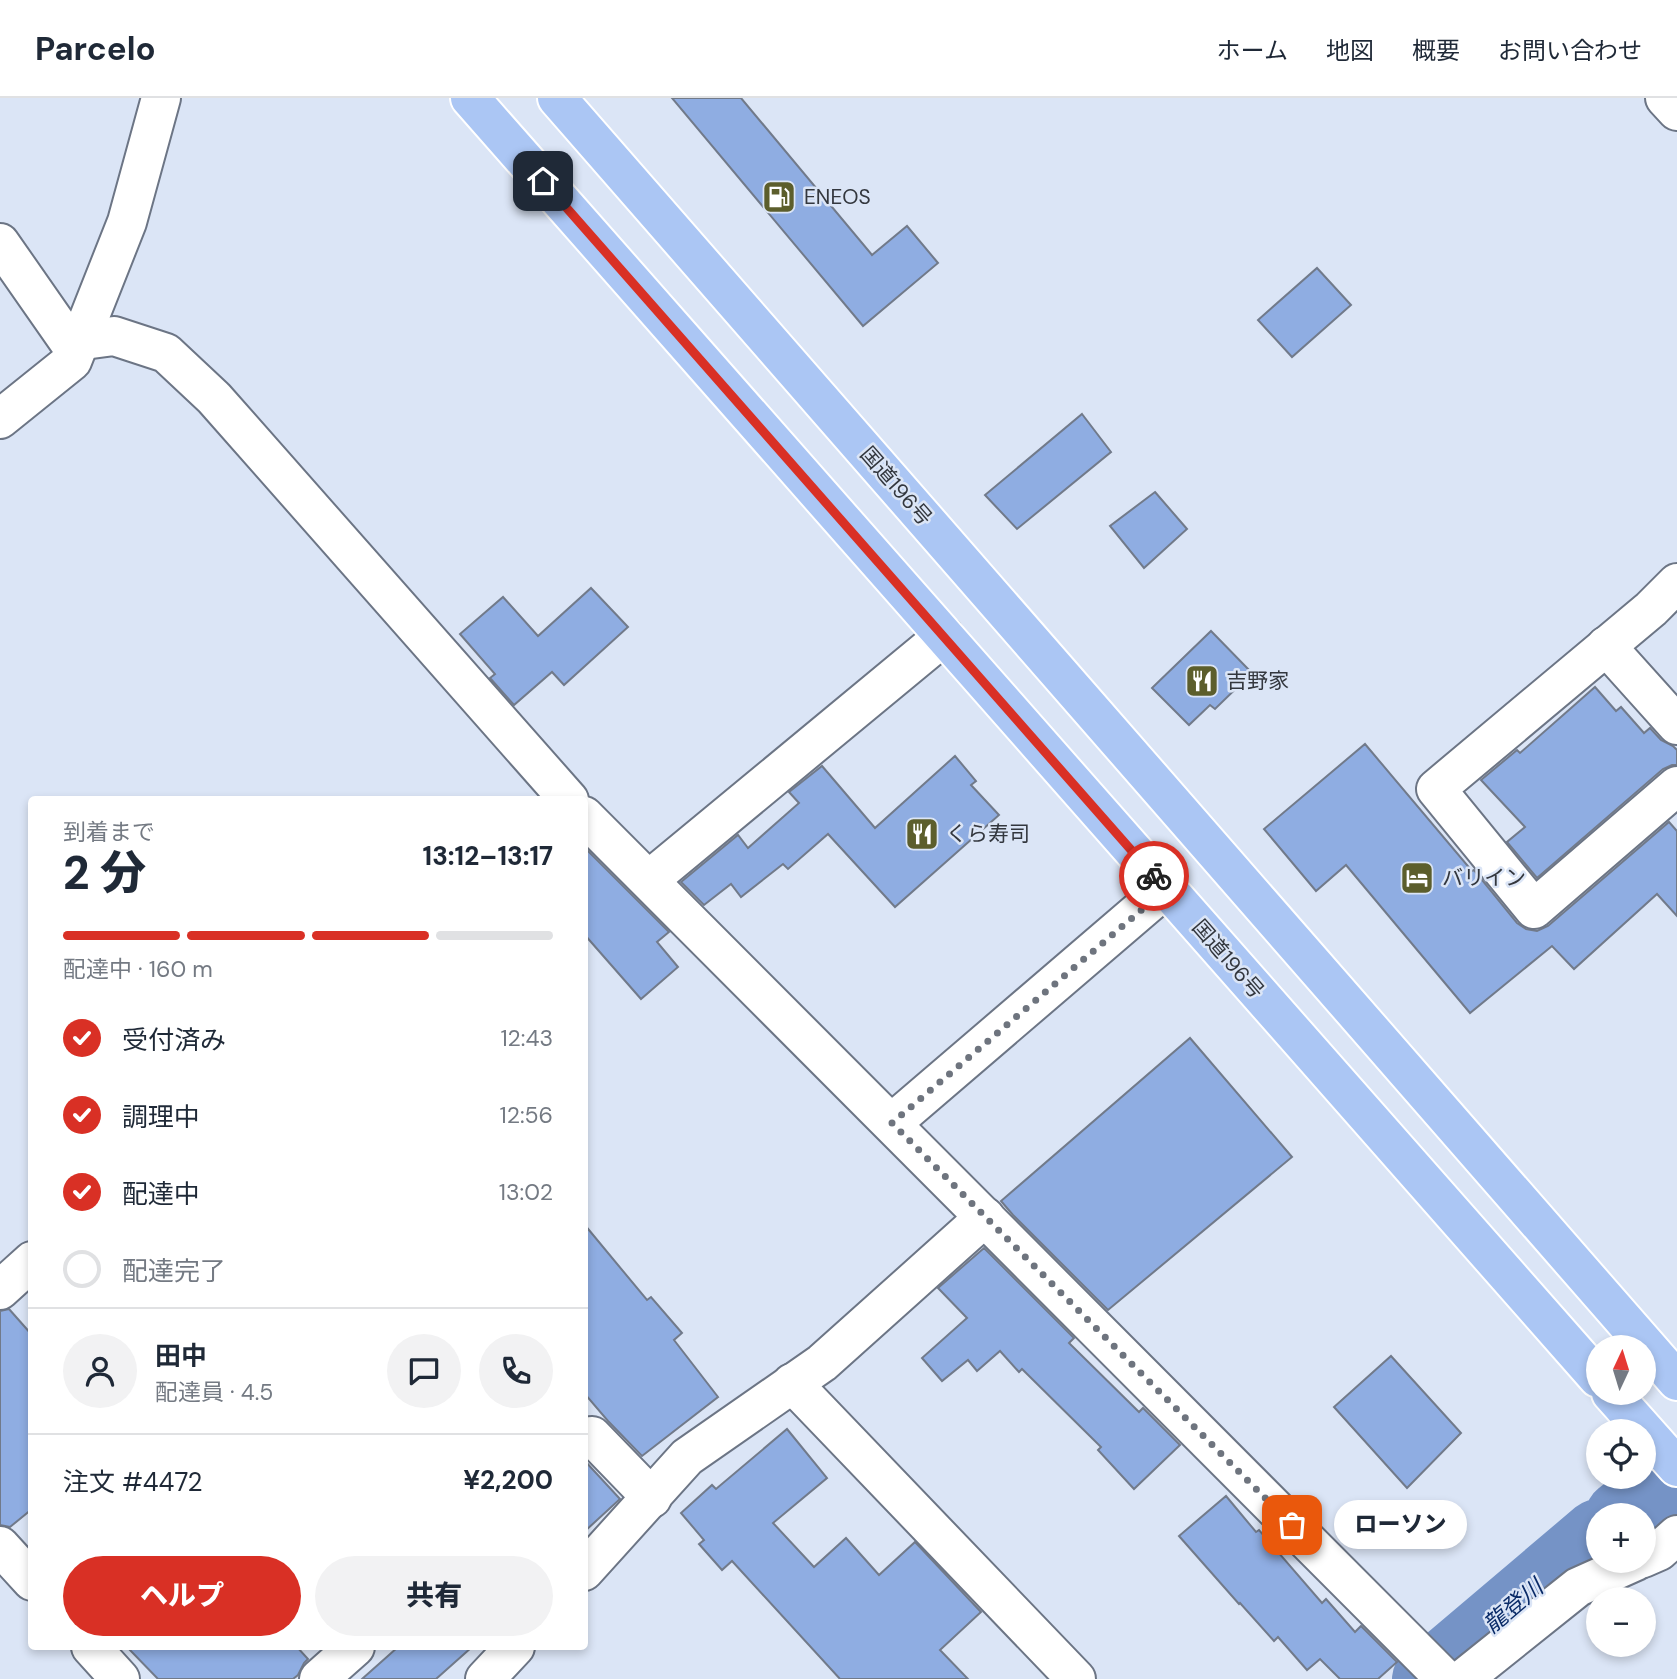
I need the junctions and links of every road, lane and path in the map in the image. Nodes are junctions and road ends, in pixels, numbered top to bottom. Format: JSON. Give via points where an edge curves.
{"nodes":[{"id":1,"x":161,"y":98,"type":"edge"},
{"id":2,"x":470,"y":98,"type":"edge"},
{"id":3,"x":557,"y":98,"type":"edge"},
{"id":4,"x":1665,"y":98,"type":"edge"},
{"id":5,"x":1677,"y":111,"type":"edge"},
{"id":6,"x":0,"y":243,"type":"edge"},
{"id":7,"x":80,"y":341,"type":"junction"},
{"id":8,"x":0,"y":419,"type":"edge"},
{"id":9,"x":1677,"y":583,"type":"edge"},
{"id":10,"x":944,"y":636,"type":"junction"},
{"id":11,"x":1606,"y":646,"type":"junction"},
{"id":12,"x":1677,"y":725,"type":"edge"},
{"id":13,"x":1677,"y":786,"type":"edge"},
{"id":14,"x":556,"y":796,"type":"edge"},
{"id":15,"x":588,"y":820,"type":"edge"},
{"id":16,"x":649,"y":880,"type":"junction"},
{"id":17,"x":1166,"y":889,"type":"junction"},
{"id":18,"x":892,"y":1123,"type":"junction"},
{"id":19,"x":985,"y":1217,"type":"junction"},
{"id":20,"x":28,"y":1265,"type":"edge"},
{"id":21,"x":0,"y":1290,"type":"edge"},
{"id":22,"x":1586,"y":1364,"type":"edge"},
{"id":23,"x":1677,"y":1381,"type":"edge"},
{"id":24,"x":792,"y":1384,"type":"junction"},
{"id":25,"x":1622,"y":1405,"type":"edge"},
{"id":26,"x":588,"y":1437,"type":"edge"},
{"id":27,"x":1665,"y":1454,"type":"edge"},
{"id":28,"x":652,"y":1498,"type":"junction"},
{"id":29,"x":1677,"y":1535,"type":"edge"},
{"id":30,"x":0,"y":1546,"type":"edge"},
{"id":31,"x":1656,"y":1552,"type":"edge"},
{"id":32,"x":588,"y":1567,"type":"edge"},
{"id":33,"x":1609,"y":1573,"type":"edge"},
{"id":34,"x":28,"y":1577,"type":"edge"},
{"id":35,"x":94,"y":1650,"type":"edge"},
{"id":36,"x":352,"y":1650,"type":"edge"},
{"id":37,"x":512,"y":1650,"type":"edge"},
{"id":38,"x":120,"y":1679,"type":"edge"},
{"id":39,"x":319,"y":1679,"type":"edge"},
{"id":40,"x":485,"y":1679,"type":"edge"},
{"id":41,"x":1076,"y":1679,"type":"edge"},
{"id":42,"x":1445,"y":1679,"type":"edge"},
{"id":43,"x":1463,"y":1679,"type":"edge"}],
"edges":[{"from":1,"to":7,"type":"street","via":[[127,222]]},
{"from":2,"to":10,"type":"highway","name":"国道196号"},
{"from":3,"to":23,"type":"highway","name":"国道196号"},
{"from":4,"to":5,"type":"street"},
{"from":6,"to":7,"type":"street","via":[[69,342]]},
{"from":7,"to":8,"type":"street","via":[[72,361]]},
{"from":7,"to":14,"type":"street","via":[[114,336],[166,353],[215,398]]},
{"from":9,"to":11,"type":"street"},
{"from":10,"to":16,"type":"street"},
{"from":10,"to":17,"type":"highway","name":"国道196号"},
{"from":11,"to":12,"type":"street"},
{"from":11,"to":13,"type":"street","via":[[1436,789],[1534,909]]},
{"from":15,"to":16,"type":"street"},
{"from":16,"to":18,"type":"street"},
{"from":17,"to":18,"type":"street"},
{"from":17,"to":22,"type":"highway","name":"国道196号"},
{"from":18,"to":19,"type":"street"},
{"from":19,"to":24,"type":"street","via":[[822,1363]]},
{"from":19,"to":42,"type":"street"},
{"from":20,"to":21,"type":"street"},
{"from":24,"to":28,"type":"street","via":[[687,1457]]},
{"from":24,"to":41,"type":"street"},
{"from":25,"to":27,"type":"highway"},
{"from":26,"to":28,"type":"street"},
{"from":28,"to":32,"type":"street"},
{"from":29,"to":31,"type":"street"},
{"from":30,"to":34,"type":"street"},
{"from":33,"to":43,"type":"street","via":[[1578,1587]]},
{"from":35,"to":38,"type":"street"},
{"from":36,"to":39,"type":"street"},
{"from":37,"to":40,"type":"street"}]}
